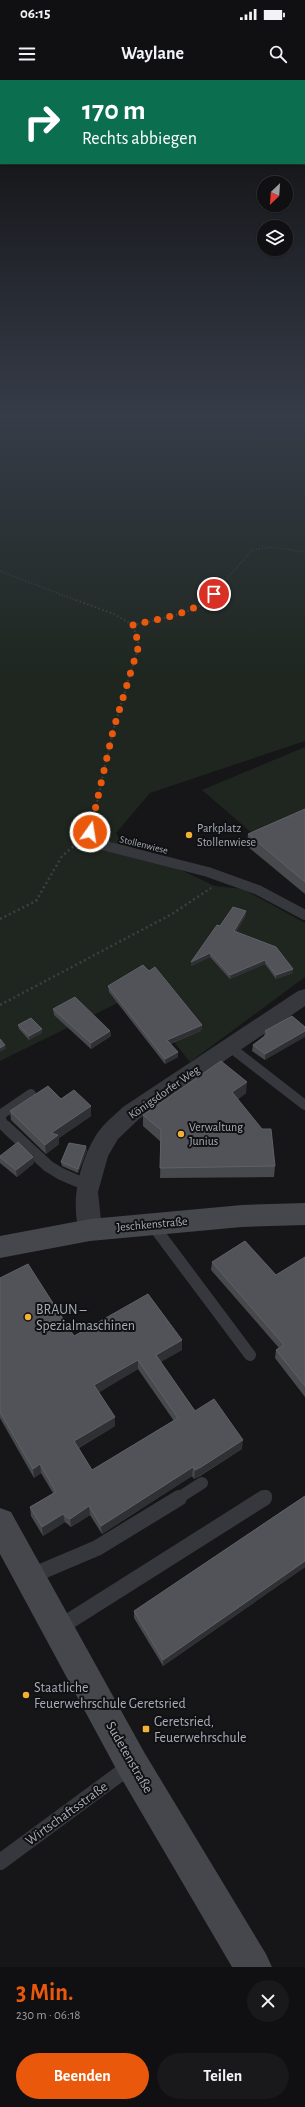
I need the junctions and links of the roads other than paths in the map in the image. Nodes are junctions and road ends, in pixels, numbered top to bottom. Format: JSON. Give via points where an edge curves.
{"nodes":[{"id":1,"x":90,"y":832,"type":"road end"},
{"id":2,"x":305,"y":915,"type":"edge"},
{"id":3,"x":305,"y":996,"type":"edge"},
{"id":4,"x":230,"y":1047,"type":"junction"},
{"id":5,"x":31,"y":1094,"type":"dead end"},
{"id":6,"x":305,"y":1105,"type":"edge"},
{"id":7,"x":89,"y":1186,"type":"junction"},
{"id":8,"x":305,"y":1214,"type":"edge"},
{"id":9,"x":152,"y":1224,"type":"junction"},
{"id":10,"x":90,"y":1230,"type":"junction"},
{"id":11,"x":0,"y":1247,"type":"edge"},
{"id":12,"x":250,"y":1355,"type":"dead end"},
{"id":13,"x":202,"y":1483,"type":"dead end"},
{"id":14,"x":266,"y":1496,"type":"dead end"},
{"id":15,"x":0,"y":1523,"type":"edge"},
{"id":16,"x":30,"y":1577,"type":"junction"},
{"id":17,"x":58,"y":1628,"type":"junction"},
{"id":18,"x":132,"y":1764,"type":"junction"},
{"id":19,"x":0,"y":1862,"type":"edge"},
{"id":20,"x":253,"y":1967,"type":"edge"}],
"edges":[{"from":1,"to":2,"type":"lane","name":"Stollenwiese","via":[[102,845],[208,872],[258,890]]},
{"from":3,"to":4,"type":"street","name":"Königsdorfer Weg"},
{"from":4,"to":6,"type":"lane"},
{"from":4,"to":7,"type":"street","name":"Königsdorfer Weg","via":[[131,1113],[110,1132],[97,1155]]},
{"from":5,"to":7,"type":"lane","via":[[0,1115],[3,1124],[48,1166]]},
{"from":7,"to":10,"type":"street","name":"Königsdorfer Weg","via":[[87,1192]]},
{"from":8,"to":9,"type":"street","name":"Jeschkenstraße","via":[[242,1216]]},
{"from":9,"to":10,"type":"street","name":"Jeschkenstraße"},
{"from":9,"to":12,"type":"lane"},
{"from":10,"to":11,"type":"street","name":"Jeschkenstraße"},
{"from":13,"to":16,"type":"lane","via":[[97,1548]]},
{"from":14,"to":17,"type":"lane"},
{"from":15,"to":16,"type":"street","name":"Sudetenstraße"},
{"from":16,"to":17,"type":"street","name":"Sudetenstraße"},
{"from":17,"to":18,"type":"street","name":"Sudetenstraße"},
{"from":18,"to":19,"type":"lane","name":"Wirtschaftsstraße"},
{"from":18,"to":20,"type":"street","name":"Sudetenstraße"}]}
